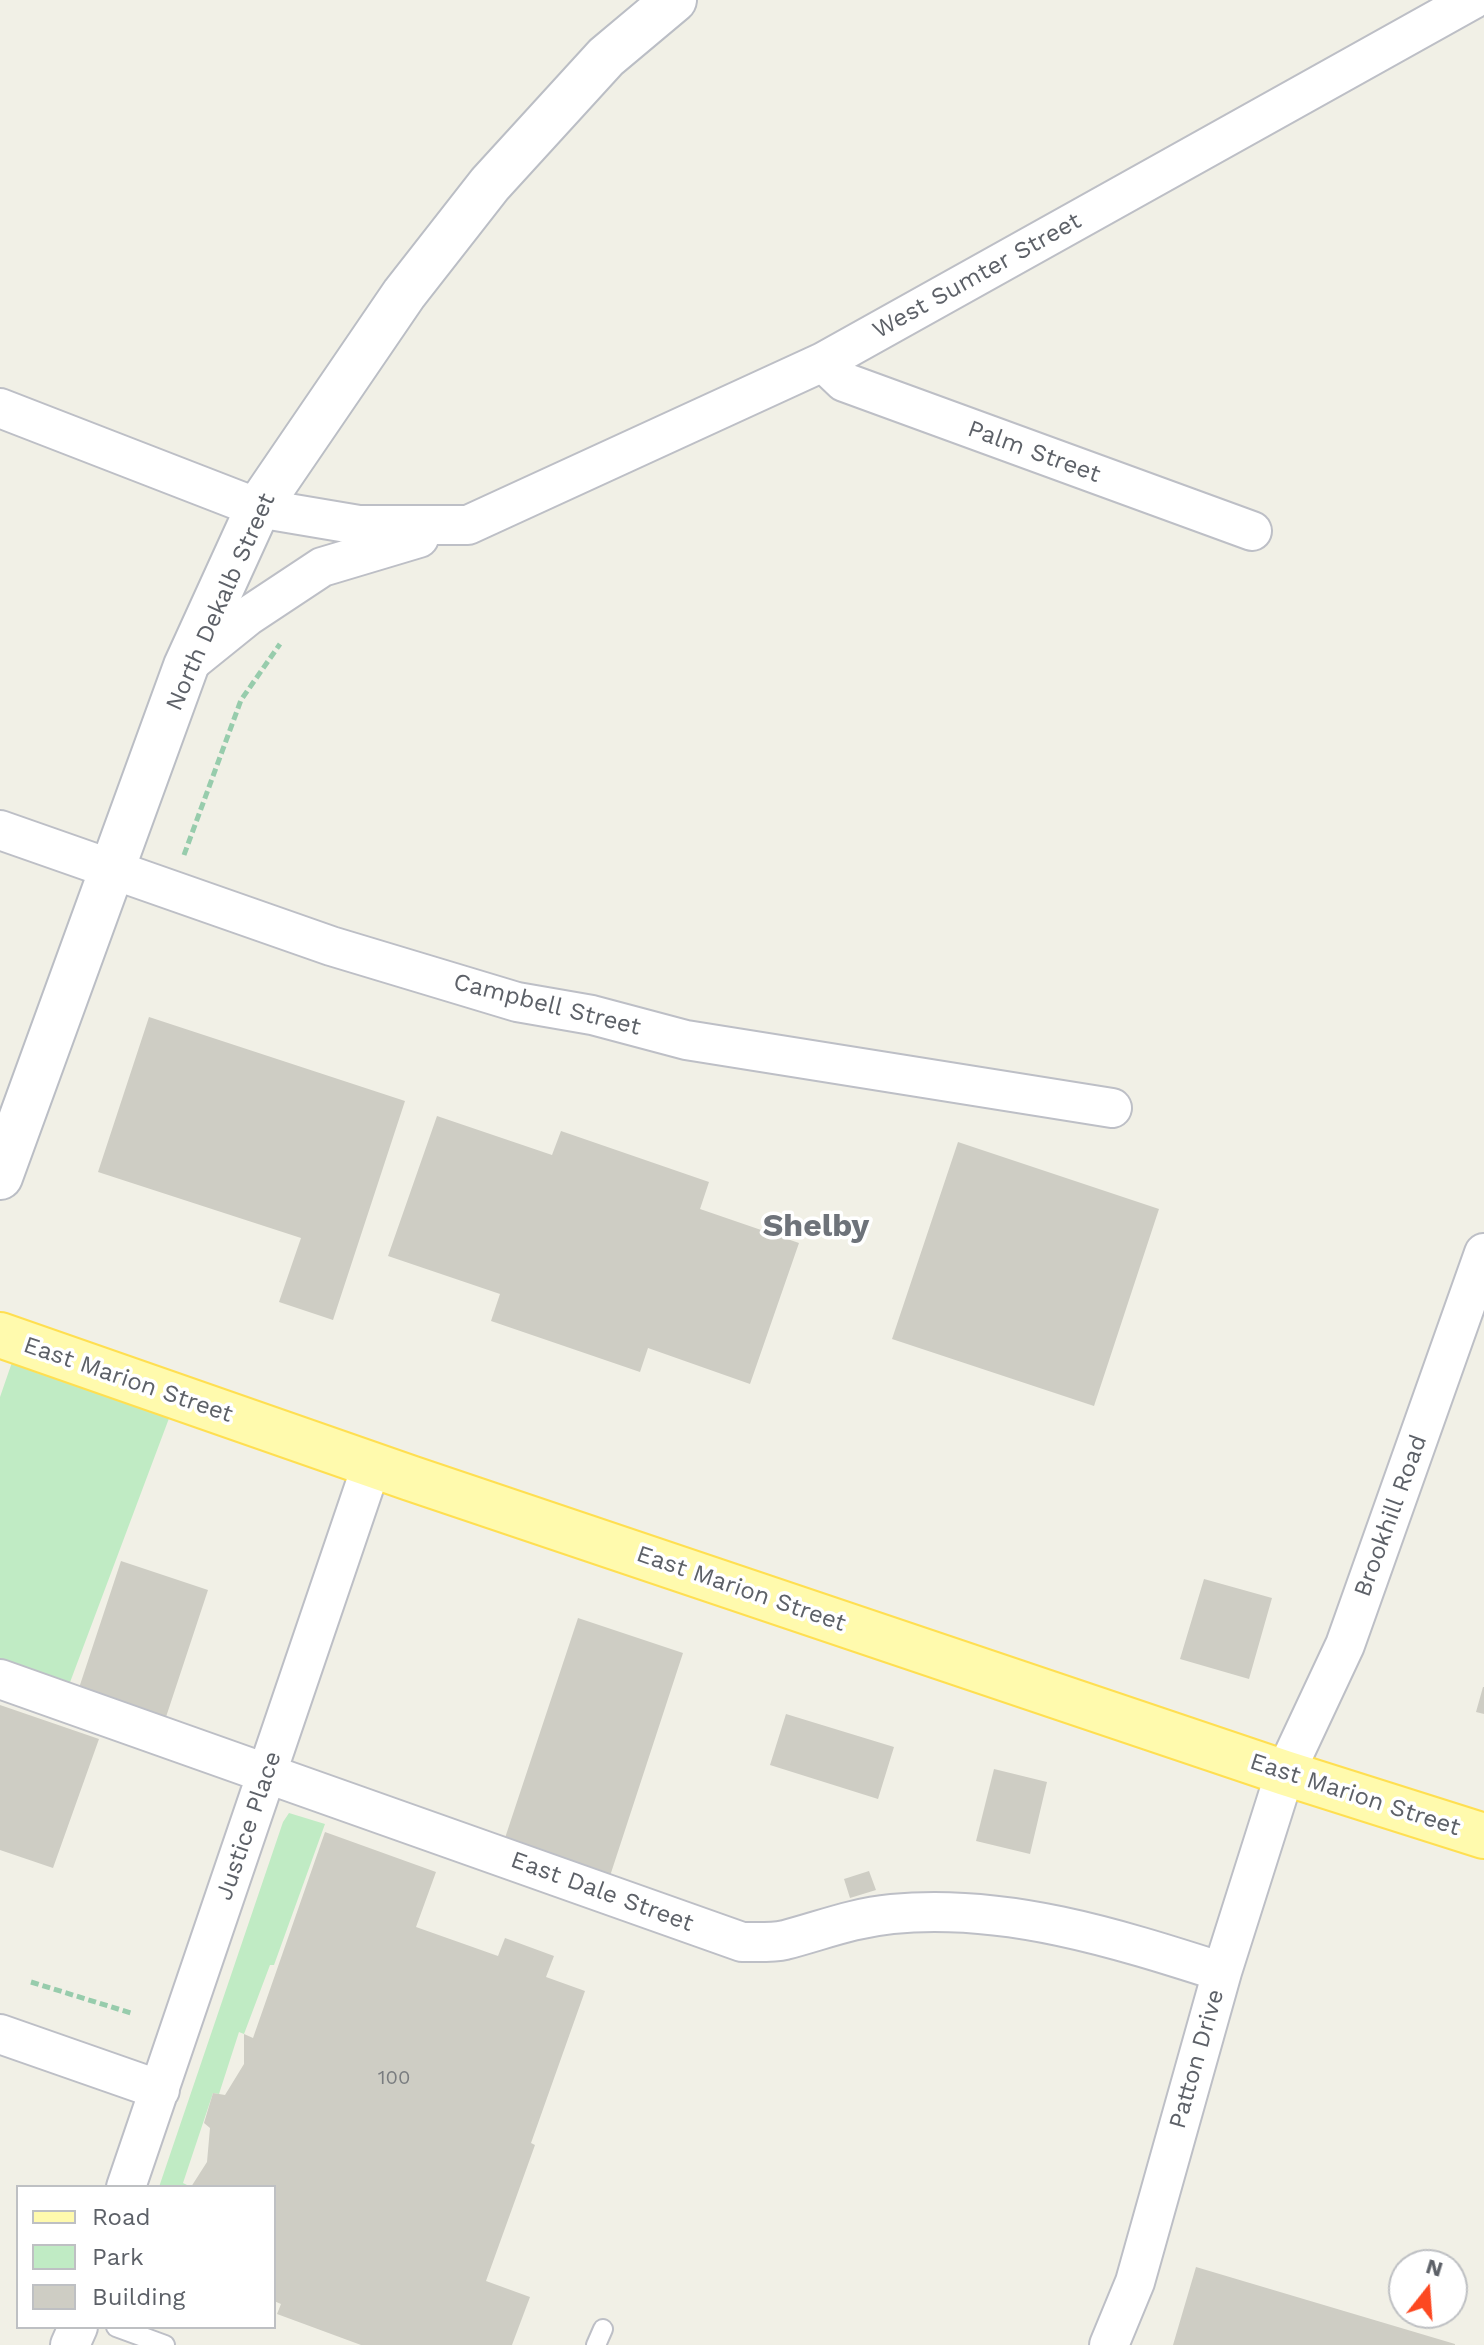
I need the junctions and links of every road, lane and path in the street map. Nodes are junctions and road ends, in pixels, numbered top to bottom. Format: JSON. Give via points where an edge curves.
{"nodes":[{"id":1,"x":674,"y":0,"type":"edge"},
{"id":2,"x":1472,"y":0,"type":"edge"},
{"id":3,"x":823,"y":362,"type":"junction"},
{"id":4,"x":0,"y":408,"type":"edge"},
{"id":5,"x":258,"y":508,"type":"junction"},
{"id":6,"x":468,"y":525,"type":"junction"},
{"id":7,"x":1252,"y":531,"type":"dead end"},
{"id":8,"x":282,"y":641,"type":"dead end"},
{"id":9,"x":186,"y":666,"type":"junction"},
{"id":10,"x":0,"y":830,"type":"edge"},
{"id":11,"x":113,"y":871,"type":"junction"},
{"id":12,"x":171,"y":891,"type":"junction"},
{"id":13,"x":1112,"y":1108,"type":"dead end"},
{"id":14,"x":0,"y":1177,"type":"edge"},
{"id":15,"x":1484,"y":1253,"type":"edge"},
{"id":16,"x":0,"y":1335,"type":"edge"},
{"id":17,"x":372,"y":1464,"type":"junction"},
{"id":18,"x":0,"y":1679,"type":"edge"},
{"id":19,"x":267,"y":1773,"type":"junction"},
{"id":20,"x":1285,"y":1773,"type":"junction"},
{"id":21,"x":1484,"y":1836,"type":"edge"},
{"id":22,"x":1222,"y":1972,"type":"junction"},
{"id":23,"x":31,"y":1982,"type":"dead end"},
{"id":24,"x":131,"y":2013,"type":"dead end"},
{"id":25,"x":0,"y":2034,"type":"edge"},
{"id":26,"x":160,"y":2090,"type":"junction"},
{"id":27,"x":127,"y":2185,"type":"edge"},
{"id":28,"x":121,"y":2329,"type":"edge"},
{"id":29,"x":165,"y":2345,"type":"edge"},
{"id":30,"x":1109,"y":2345,"type":"edge"}],
"edges":[{"from":1,"to":5,"type":"main road","name":"North Dekalb Street","via":[[606,57],[490,184],[404,294]]},
{"from":2,"to":3,"type":"street","name":"West Sumter Street"},
{"from":3,"to":6,"type":"street","name":"West Sumter Street"},
{"from":3,"to":7,"type":"street","name":"Palm Street","via":[[844,382]]},
{"from":4,"to":5,"type":"street","name":"West Sumter Street"},
{"from":5,"to":6,"type":"street","name":"West Sumter Street","via":[[359,525]]},
{"from":5,"to":9,"type":"main road","name":"North Dekalb Street"},
{"from":6,"to":9,"type":"street","name":"West Sumter Street","via":[[322,567]]},
{"from":8,"to":12,"type":"path","via":[[241,700]]},
{"from":9,"to":11,"type":"main road","name":"North Dekalb Street"},
{"from":10,"to":11,"type":"street","name":"Campbell Street"},
{"from":11,"to":12,"type":"street","name":"Campbell Street"},
{"from":11,"to":14,"type":"main road","name":"North Dekalb Street"},
{"from":12,"to":13,"type":"street","name":"Campbell Street","via":[[517,1002],[686,1040]]},
{"from":15,"to":20,"type":"street","name":"Brookhill Road","via":[[1345,1645]]},
{"from":16,"to":17,"type":"main road","name":"East Marion Street"},
{"from":17,"to":19,"type":"street","name":"Justice Place"},
{"from":17,"to":20,"type":"main road","name":"East Marion Street"},
{"from":18,"to":19,"type":"street","name":"East Dale Street"},
{"from":19,"to":22,"type":"street","name":"East Dale Street","via":[[742,1942],[782,1941],[842,1921],[941,1912],[1076,1929]]},
{"from":19,"to":26,"type":"street","name":"Justice Place"},
{"from":20,"to":21,"type":"main road","name":"East Marion Street"},
{"from":20,"to":22,"type":"street","name":"Patton Drive"},
{"from":22,"to":30,"type":"street","name":"Patton Drive","via":[[1135,2282]]},
{"from":23,"to":24,"type":"path"},
{"from":25,"to":26,"type":"street"},
{"from":26,"to":27,"type":"street","name":"Justice Place"},
{"from":28,"to":29,"type":"lane"}]}
